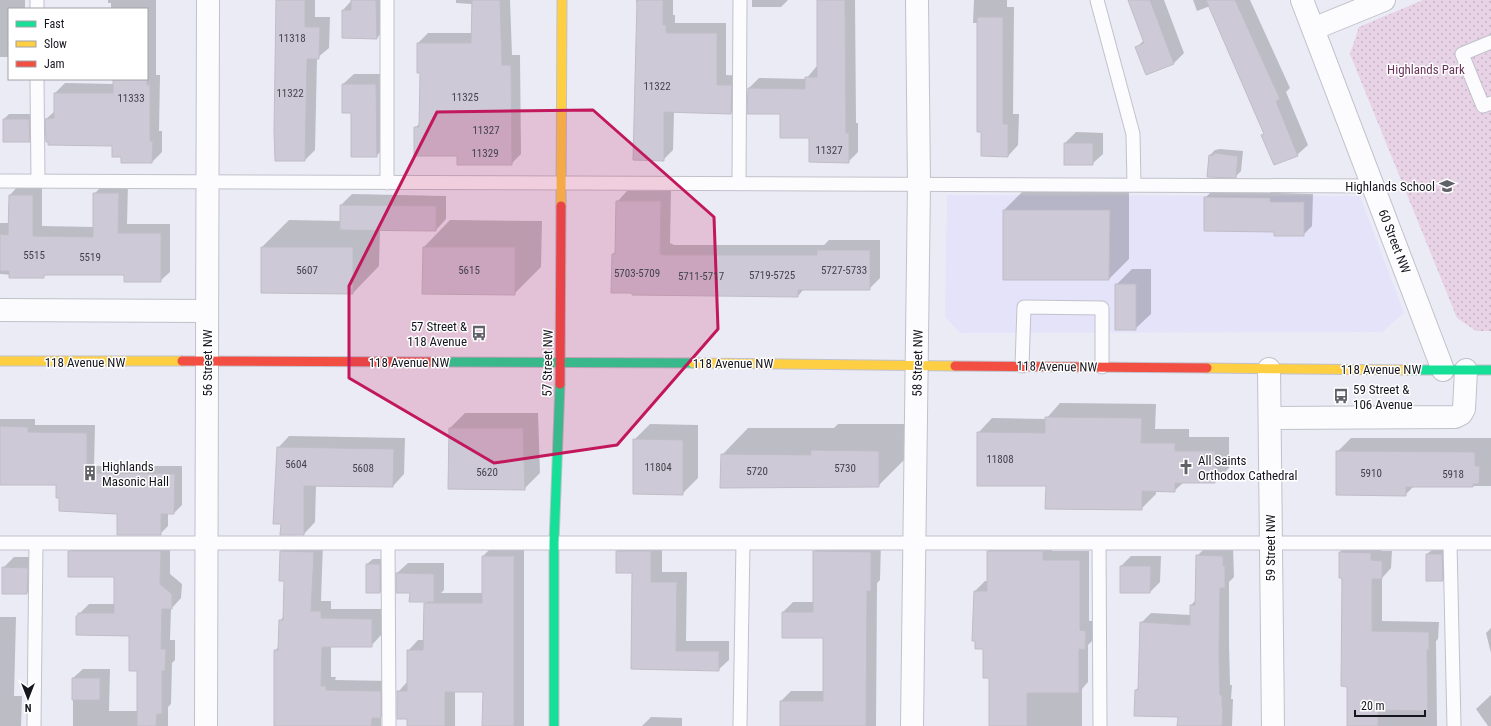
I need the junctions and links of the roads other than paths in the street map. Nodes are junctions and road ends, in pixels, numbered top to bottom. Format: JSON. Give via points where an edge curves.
{"nodes":[{"id":1,"x":208,"y":0,"type":"edge"},
{"id":2,"x":387,"y":0,"type":"edge"},
{"id":3,"x":562,"y":0,"type":"edge"},
{"id":4,"x":740,"y":0,"type":"edge"},
{"id":5,"x":917,"y":0,"type":"edge"},
{"id":6,"x":1097,"y":0,"type":"edge"},
{"id":7,"x":1302,"y":0,"type":"edge"},
{"id":8,"x":1384,"y":0,"type":"edge"},
{"id":9,"x":1314,"y":29,"type":"junction"},
{"id":10,"x":1491,"y":42,"type":"edge"},
{"id":11,"x":37,"y":80,"type":"edge"},
{"id":12,"x":1491,"y":103,"type":"edge"},
{"id":13,"x":0,"y":181,"type":"edge"},
{"id":14,"x":38,"y":181,"type":"junction"},
{"id":15,"x":208,"y":182,"type":"junction"},
{"id":16,"x":387,"y":182,"type":"junction"},
{"id":17,"x":561,"y":183,"type":"junction"},
{"id":18,"x":739,"y":184,"type":"junction"},
{"id":19,"x":919,"y":184,"type":"junction"},
{"id":20,"x":1134,"y":185,"type":"junction"},
{"id":21,"x":1374,"y":186,"type":"junction"},
{"id":22,"x":0,"y":310,"type":"edge"},
{"id":23,"x":207,"y":311,"type":"junction"},
{"id":24,"x":0,"y":361,"type":"edge"},
{"id":25,"x":208,"y":362,"type":"junction"},
{"id":26,"x":561,"y":362,"type":"junction"},
{"id":27,"x":918,"y":364,"type":"junction"},
{"id":28,"x":1022,"y":366,"type":"junction"},
{"id":29,"x":1102,"y":367,"type":"junction"},
{"id":30,"x":1269,"y":369,"type":"junction"},
{"id":31,"x":1444,"y":370,"type":"junction"},
{"id":32,"x":1466,"y":370,"type":"junction"},
{"id":33,"x":1491,"y":370,"type":"edge"},
{"id":34,"x":1270,"y":418,"type":"junction"},
{"id":35,"x":0,"y":543,"type":"edge"},
{"id":36,"x":36,"y":543,"type":"junction"},
{"id":37,"x":206,"y":543,"type":"junction"},
{"id":38,"x":388,"y":543,"type":"junction"},
{"id":39,"x":554,"y":543,"type":"junction"},
{"id":40,"x":743,"y":543,"type":"junction"},
{"id":41,"x":913,"y":543,"type":"junction"},
{"id":42,"x":1099,"y":543,"type":"junction"},
{"id":43,"x":1270,"y":543,"type":"junction"},
{"id":44,"x":1450,"y":543,"type":"junction"},
{"id":45,"x":1491,"y":543,"type":"edge"},
{"id":46,"x":34,"y":726,"type":"edge"},
{"id":47,"x":206,"y":726,"type":"edge"},
{"id":48,"x":389,"y":726,"type":"edge"},
{"id":49,"x":554,"y":726,"type":"edge"},
{"id":50,"x":740,"y":726,"type":"edge"},
{"id":51,"x":912,"y":726,"type":"edge"},
{"id":52,"x":1100,"y":726,"type":"edge"},
{"id":53,"x":1272,"y":726,"type":"edge"},
{"id":54,"x":1454,"y":726,"type":"edge"}],
"edges":[{"from":1,"to":15,"type":"street","name":"56 Street NW"},
{"from":2,"to":16,"type":"lane"},
{"from":3,"to":17,"type":"main road","name":"57 Street NW"},
{"from":4,"to":18,"type":"lane"},
{"from":5,"to":19,"type":"street","name":"58 Street NW"},
{"from":6,"to":20,"type":"lane","via":[[1133,134]]},
{"from":7,"to":9,"type":"street","name":"60 Street NW"},
{"from":8,"to":9,"type":"street"},
{"from":9,"to":21,"type":"street","name":"60 Street NW"},
{"from":10,"to":12,"type":"lane","via":[[1462,54],[1484,106]]},
{"from":11,"to":14,"type":"lane"},
{"from":13,"to":14,"type":"lane"},
{"from":14,"to":15,"type":"lane"},
{"from":15,"to":16,"type":"lane"},
{"from":15,"to":23,"type":"street","name":"56 Street NW"},
{"from":16,"to":17,"type":"lane"},
{"from":17,"to":18,"type":"lane"},
{"from":17,"to":26,"type":"main road","name":"57 Street NW"},
{"from":18,"to":19,"type":"lane"},
{"from":19,"to":20,"type":"lane"},
{"from":19,"to":27,"type":"street","name":"58 Street NW"},
{"from":20,"to":21,"type":"lane"},
{"from":21,"to":31,"type":"street","name":"60 Street NW"},
{"from":22,"to":23,"type":"street"},
{"from":23,"to":25,"type":"street","name":"56 Street NW"},
{"from":24,"to":25,"type":"main road","name":"118 Avenue NW"},
{"from":25,"to":26,"type":"main road","name":"118 Avenue NW"},
{"from":25,"to":37,"type":"street","name":"56 Street NW"},
{"from":26,"to":27,"type":"main road","name":"118 Avenue NW"},
{"from":26,"to":39,"type":"main road","name":"57 Street NW"},
{"from":27,"to":28,"type":"main road","name":"118 Avenue NW"},
{"from":27,"to":41,"type":"street","name":"58 Street NW"},
{"from":28,"to":29,"type":"main road","name":"118 Avenue NW"},
{"from":28,"to":29,"type":"lane","via":[[1024,307],[1102,308]]},
{"from":29,"to":30,"type":"main road","name":"118 Avenue NW"},
{"from":30,"to":31,"type":"main road","name":"118 Avenue NW"},
{"from":30,"to":34,"type":"street","name":"59 Street NW"},
{"from":31,"to":32,"type":"main road","name":"118 Avenue NW"},
{"from":32,"to":33,"type":"main road","name":"118 Avenue NW"},
{"from":32,"to":34,"type":"street","via":[[1464,409],[1455,417]]},
{"from":34,"to":43,"type":"street","name":"59 Street NW"},
{"from":35,"to":36,"type":"lane"},
{"from":36,"to":37,"type":"lane"},
{"from":36,"to":46,"type":"lane"},
{"from":37,"to":38,"type":"lane"},
{"from":37,"to":47,"type":"street","name":"56 Street NW"},
{"from":38,"to":39,"type":"lane"},
{"from":38,"to":48,"type":"lane"},
{"from":39,"to":40,"type":"lane"},
{"from":39,"to":49,"type":"main road","name":"57 Street NW"},
{"from":40,"to":41,"type":"lane"},
{"from":40,"to":50,"type":"lane"},
{"from":41,"to":42,"type":"lane"},
{"from":41,"to":51,"type":"street","name":"58 Street NW"},
{"from":42,"to":43,"type":"lane"},
{"from":42,"to":52,"type":"lane"},
{"from":43,"to":44,"type":"lane"},
{"from":43,"to":53,"type":"street","name":"59 Street NW"},
{"from":44,"to":45,"type":"lane"},
{"from":44,"to":54,"type":"lane"}]}
